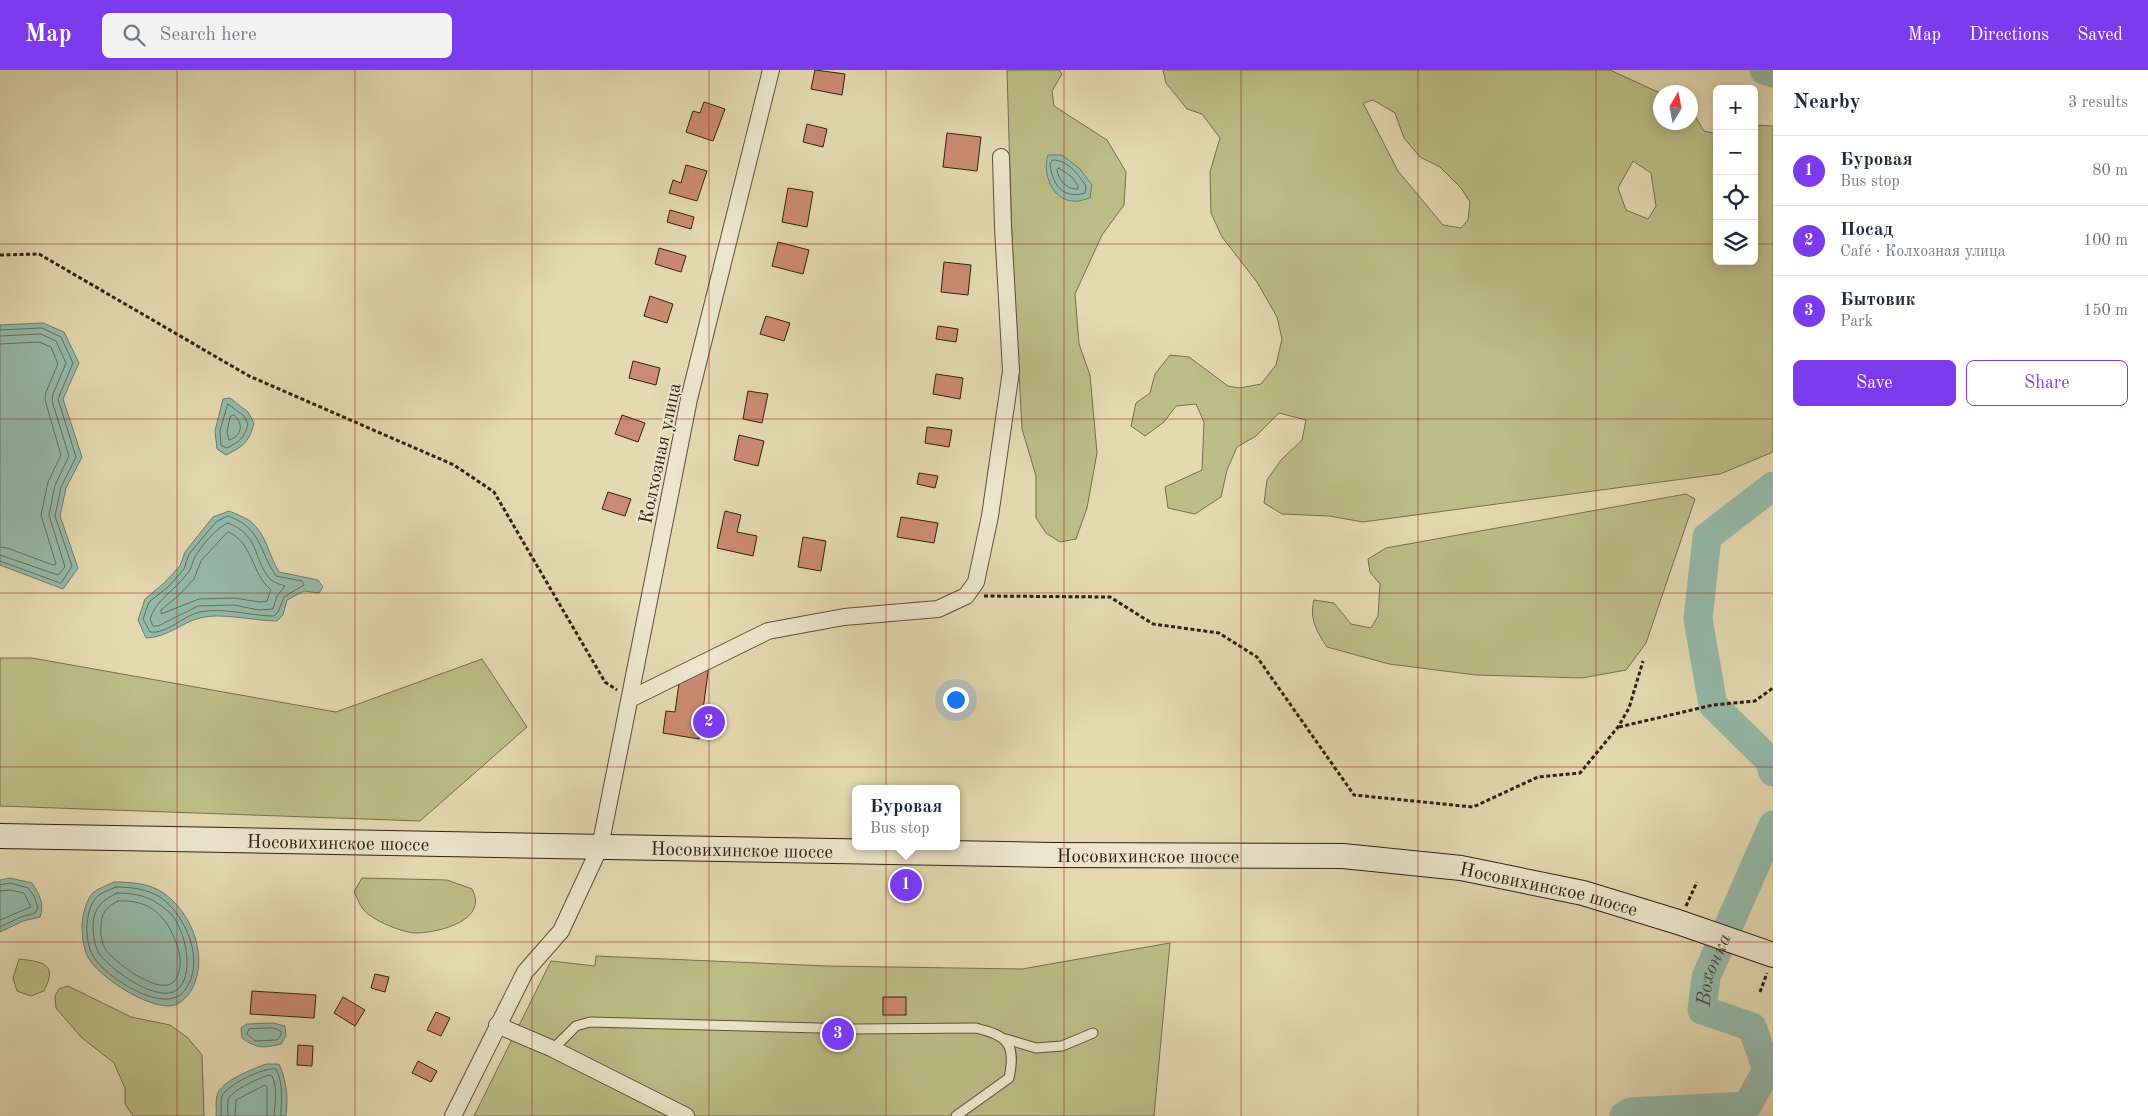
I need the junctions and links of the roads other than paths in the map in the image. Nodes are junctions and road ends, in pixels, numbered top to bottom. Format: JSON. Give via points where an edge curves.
{"nodes":[{"id":1,"x":771,"y":70,"type":"edge"},
{"id":2,"x":1001,"y":157,"type":"dead end"},
{"id":3,"x":630,"y":699,"type":"junction"},
{"id":4,"x":0,"y":836,"type":"edge"},
{"id":5,"x":600,"y":846,"type":"junction"},
{"id":6,"x":1773,"y":955,"type":"edge"},
{"id":7,"x":497,"y":1025,"type":"junction"},
{"id":8,"x":1093,"y":1033,"type":"dead end"},
{"id":9,"x":1006,"y":1039,"type":"junction"},
{"id":10,"x":553,"y":1049,"type":"junction"},
{"id":11,"x":453,"y":1116,"type":"edge"},
{"id":12,"x":686,"y":1116,"type":"edge"},
{"id":13,"x":956,"y":1116,"type":"edge"}],
"edges":[{"from":1,"to":3,"type":"street","name":"Колхозная улица","via":[[690,399]]},
{"from":2,"to":3,"type":"street","via":[[1011,371],[990,516],[976,582],[966,596],[938,608],[844,617],[768,631]]},
{"from":3,"to":5,"type":"street","name":"Колхозная улица"},
{"from":4,"to":5,"type":"main road","name":"Носовихинское шоссе"},
{"from":5,"to":6,"type":"main road","name":"Носовихинское шоссе","via":[[1063,855],[1343,856],[1461,868],[1583,893]]},
{"from":5,"to":7,"type":"street","name":"Колхозная улица","via":[[561,931],[525,972]]},
{"from":7,"to":10,"type":"street"},
{"from":7,"to":11,"type":"street","name":"Колхозная улица"},
{"from":8,"to":9,"type":"lane","via":[[1062,1046],[1036,1048]]},
{"from":9,"to":10,"type":"lane","via":[[976,1028],[856,1030],[590,1022],[576,1026]]},
{"from":9,"to":13,"type":"lane","via":[[1011,1048],[1009,1078]]},
{"from":10,"to":12,"type":"street"}]}
